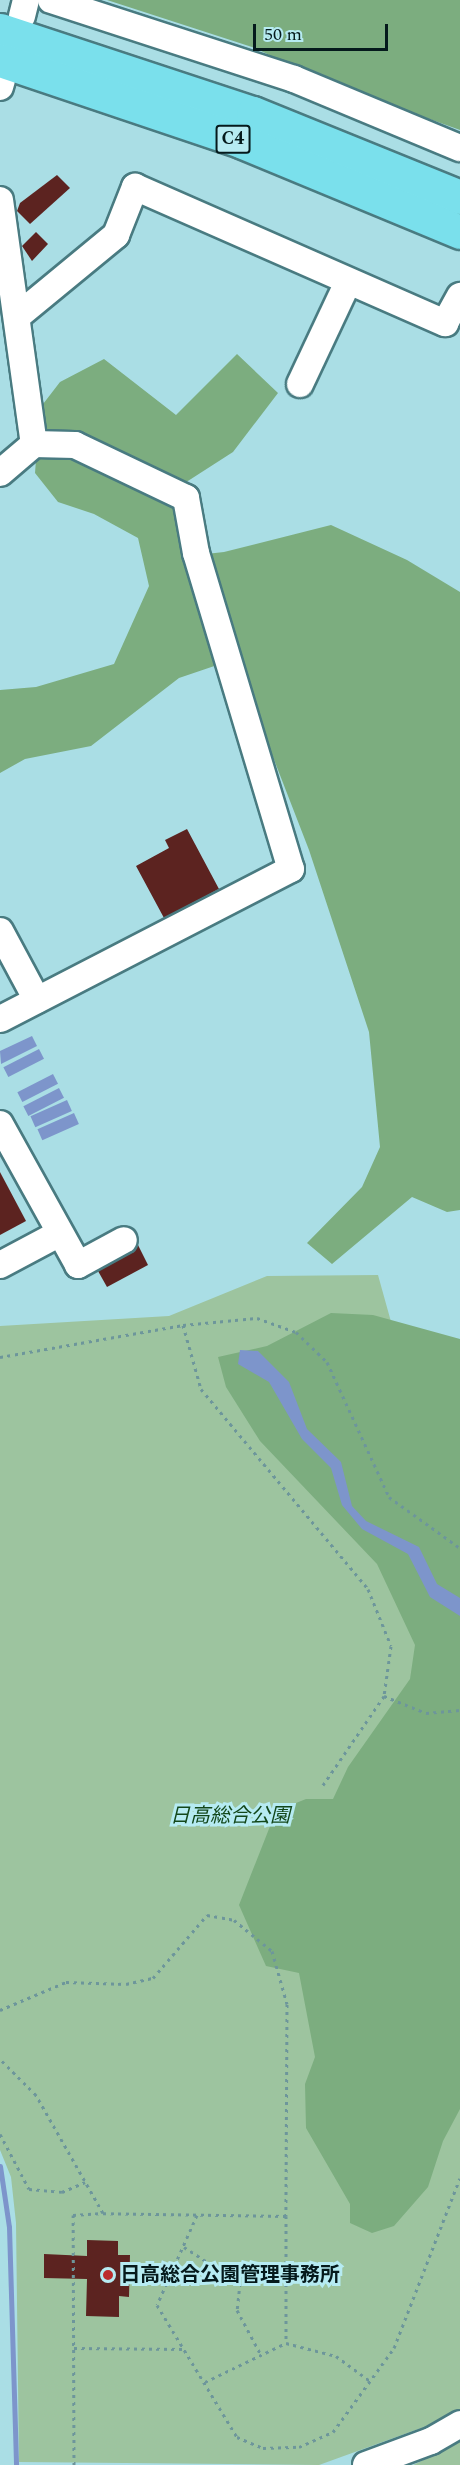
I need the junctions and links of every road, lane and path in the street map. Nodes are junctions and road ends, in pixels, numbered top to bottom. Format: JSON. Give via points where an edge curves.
{"nodes":[{"id":1,"x":51,"y":0,"type":"edge"},
{"id":2,"x":16,"y":15,"type":"edge"},
{"id":3,"x":1,"y":75,"type":"edge"},
{"id":4,"x":460,"y":148,"type":"edge"},
{"id":5,"x":460,"y":197,"type":"edge"},
{"id":6,"x":0,"y":200,"type":"edge"},
{"id":7,"x":460,"y":232,"type":"edge"},
{"id":8,"x":348,"y":282,"type":"junction"},
{"id":9,"x":460,"y":296,"type":"edge"},
{"id":10,"x":19,"y":315,"type":"junction"},
{"id":11,"x":300,"y":384,"type":"dead end"},
{"id":12,"x":34,"y":444,"type":"junction"},
{"id":13,"x":0,"y":473,"type":"edge"},
{"id":14,"x":0,"y":930,"type":"edge"},
{"id":15,"x":37,"y":1000,"type":"junction"},
{"id":16,"x":0,"y":1019,"type":"edge"},
{"id":17,"x":0,"y":1124,"type":"edge"},
{"id":18,"x":58,"y":1234,"type":"junction"},
{"id":19,"x":124,"y":1240,"type":"dead end"},
{"id":20,"x":0,"y":1265,"type":"edge"},
{"id":21,"x":183,"y":1325,"type":"junction"},
{"id":22,"x":0,"y":1357,"type":"edge"},
{"id":23,"x":460,"y":1548,"type":"edge"},
{"id":24,"x":384,"y":1696,"type":"junction"},
{"id":25,"x":460,"y":1710,"type":"edge"},
{"id":26,"x":321,"y":1788,"type":"dead end"},
{"id":27,"x":0,"y":2010,"type":"edge"},
{"id":28,"x":0,"y":2059,"type":"edge"},
{"id":29,"x":0,"y":2134,"type":"edge"},
{"id":30,"x":460,"y":2178,"type":"edge"},
{"id":31,"x":85,"y":2182,"type":"junction"},
{"id":32,"x":103,"y":2213,"type":"junction"},
{"id":33,"x":198,"y":2215,"type":"junction"},
{"id":34,"x":286,"y":2216,"type":"junction"},
{"id":35,"x":184,"y":2247,"type":"junction"},
{"id":36,"x":286,"y":2343,"type":"junction"},
{"id":37,"x":74,"y":2348,"type":"junction"},
{"id":38,"x":185,"y":2349,"type":"junction"},
{"id":39,"x":261,"y":2355,"type":"junction"},
{"id":40,"x":370,"y":2381,"type":"junction"},
{"id":41,"x":205,"y":2382,"type":"junction"},
{"id":42,"x":460,"y":2424,"type":"edge"},
{"id":43,"x":74,"y":2465,"type":"edge"},
{"id":44,"x":366,"y":2465,"type":"edge"}],
"edges":[{"from":1,"to":4,"type":"street","via":[[294,79]]},
{"from":2,"to":5,"type":"highway","number":"C4"},
{"from":3,"to":7,"type":"highway","number":"C4","via":[[243,142]]},
{"from":6,"to":10,"type":"street"},
{"from":8,"to":9,"type":"street","via":[[445,323]]},
{"from":8,"to":10,"type":"street","via":[[135,187],[116,235]]},
{"from":8,"to":11,"type":"street"},
{"from":10,"to":12,"type":"street"},
{"from":12,"to":13,"type":"street"},
{"from":12,"to":15,"type":"street","via":[[75,445],[186,498],[196,553],[291,869]]},
{"from":14,"to":15,"type":"street"},
{"from":15,"to":16,"type":"street"},
{"from":17,"to":18,"type":"street"},
{"from":18,"to":19,"type":"street","via":[[78,1265]]},
{"from":18,"to":20,"type":"street"},
{"from":21,"to":22,"type":"path"},
{"from":21,"to":23,"type":"path","via":[[257,1318],[296,1332],[327,1362],[389,1497]]},
{"from":21,"to":24,"type":"path","via":[[201,1389],[368,1589],[391,1646]]},
{"from":24,"to":25,"type":"path","via":[[426,1713]]},
{"from":24,"to":26,"type":"path"},
{"from":27,"to":34,"type":"path","via":[[66,1982],[126,1984],[153,1978],[207,1915],[234,1920],[272,1951],[287,2004]]},
{"from":28,"to":31,"type":"path","via":[[36,2095]]},
{"from":29,"to":31,"type":"path","via":[[29,2189],[62,2192]]},
{"from":30,"to":40,"type":"path","via":[[394,2348]]},
{"from":31,"to":32,"type":"path"},
{"from":32,"to":33,"type":"path"},
{"from":32,"to":37,"type":"path","via":[[73,2216]]},
{"from":33,"to":34,"type":"path"},
{"from":33,"to":35,"type":"path"},
{"from":34,"to":36,"type":"path"},
{"from":35,"to":38,"type":"path","via":[[157,2305]]},
{"from":35,"to":39,"type":"path","via":[[240,2283],[237,2310]]},
{"from":36,"to":39,"type":"path"},
{"from":36,"to":40,"type":"path","via":[[336,2356]]},
{"from":37,"to":38,"type":"path"},
{"from":37,"to":43,"type":"path"},
{"from":38,"to":41,"type":"path"},
{"from":39,"to":41,"type":"path"},
{"from":40,"to":41,"type":"path","via":[[333,2432],[299,2447],[262,2448],[237,2437]]},
{"from":42,"to":44,"type":"street","via":[[427,2432]]}]}
